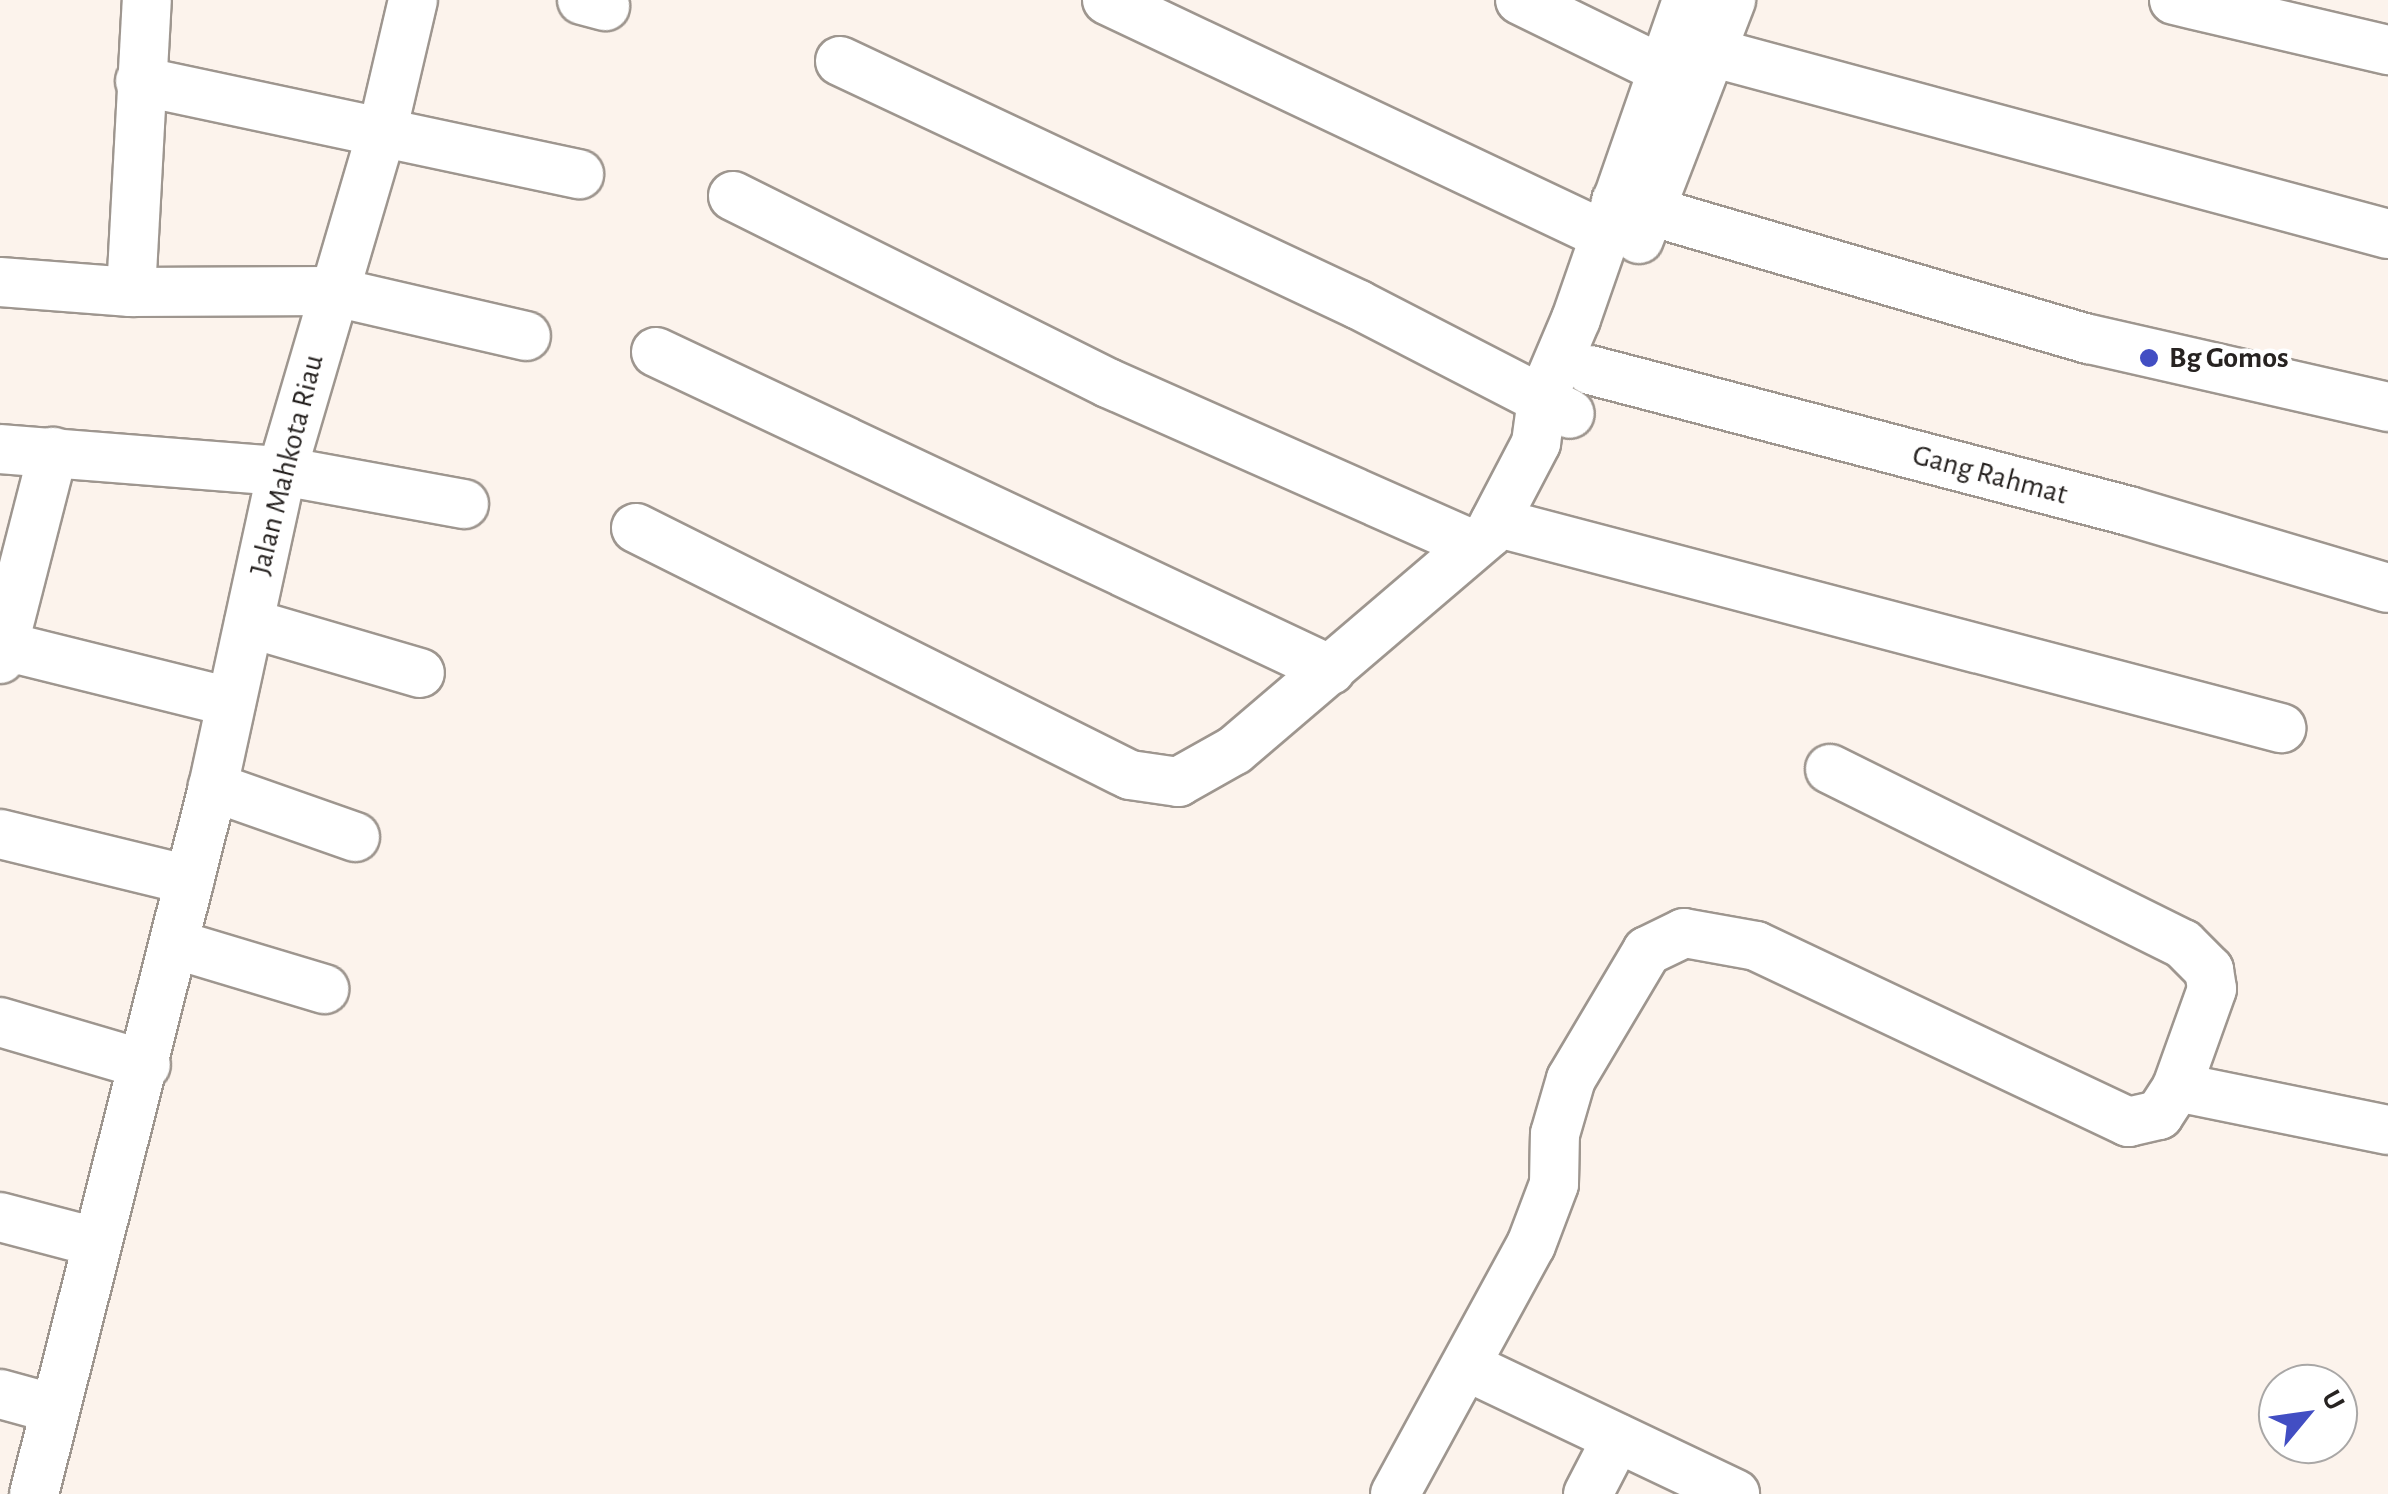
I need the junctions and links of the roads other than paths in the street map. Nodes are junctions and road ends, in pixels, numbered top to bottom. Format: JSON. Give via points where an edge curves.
{"nodes":[{"id":1,"x":147,"y":0,"type":"edge"},
{"id":2,"x":413,"y":0,"type":"edge"},
{"id":3,"x":1108,"y":0,"type":"edge"},
{"id":4,"x":1520,"y":0,"type":"edge"},
{"id":5,"x":1686,"y":0,"type":"edge"},
{"id":6,"x":1731,"y":0,"type":"edge"},
{"id":7,"x":2174,"y":0,"type":"edge"},
{"id":8,"x":2388,"y":50,"type":"edge"},
{"id":9,"x":1711,"y":52,"type":"junction"},
{"id":10,"x":840,"y":61,"type":"dead end"},
{"id":11,"x":1661,"y":69,"type":"junction"},
{"id":12,"x":140,"y":81,"type":"junction"},
{"id":13,"x":383,"y":128,"type":"junction"},
{"id":14,"x":579,"y":174,"type":"dead end"},
{"id":15,"x":733,"y":196,"type":"dead end"},
{"id":16,"x":1624,"y":216,"type":"junction"},
{"id":17,"x":2388,"y":234,"type":"edge"},
{"id":18,"x":0,"y":282,"type":"edge"},
{"id":19,"x":332,"y":291,"type":"junction"},
{"id":20,"x":131,"y":292,"type":"junction"},
{"id":21,"x":526,"y":336,"type":"dead end"},
{"id":22,"x":656,"y":352,"type":"dead end"},
{"id":23,"x":1590,"y":370,"type":"junction"},
{"id":24,"x":2388,"y":407,"type":"edge"},
{"id":25,"x":1550,"y":419,"type":"junction"},
{"id":26,"x":0,"y":449,"type":"edge"},
{"id":27,"x":53,"y":452,"type":"junction"},
{"id":28,"x":282,"y":471,"type":"junction"},
{"id":29,"x":464,"y":504,"type":"dead end"},
{"id":30,"x":636,"y":528,"type":"dead end"},
{"id":31,"x":1484,"y":534,"type":"junction"},
{"id":32,"x":2387,"y":588,"type":"edge"},
{"id":33,"x":249,"y":623,"type":"junction"},
{"id":34,"x":1,"y":650,"type":"edge"},
{"id":35,"x":1331,"y":670,"type":"junction"},
{"id":36,"x":420,"y":673,"type":"dead end"},
{"id":37,"x":231,"y":702,"type":"junction"},
{"id":38,"x":2281,"y":728,"type":"dead end"},
{"id":39,"x":1830,"y":769,"type":"dead end"},
{"id":40,"x":212,"y":787,"type":"junction"},
{"id":41,"x":0,"y":834,"type":"edge"},
{"id":42,"x":355,"y":838,"type":"dead end"},
{"id":43,"x":189,"y":880,"type":"junction"},
{"id":44,"x":174,"y":944,"type":"junction"},
{"id":45,"x":324,"y":989,"type":"dead end"},
{"id":46,"x":0,"y":1022,"type":"edge"},
{"id":47,"x":146,"y":1065,"type":"junction"},
{"id":48,"x":2177,"y":1088,"type":"junction"},
{"id":49,"x":2388,"y":1130,"type":"edge"},
{"id":50,"x":0,"y":1217,"type":"edge"},
{"id":51,"x":95,"y":1242,"type":"junction"},
{"id":52,"x":1466,"y":1366,"type":"junction"},
{"id":53,"x":0,"y":1394,"type":"edge"},
{"id":54,"x":55,"y":1408,"type":"junction"},
{"id":55,"x":1617,"y":1438,"type":"junction"},
{"id":56,"x":34,"y":1494,"type":"edge"},
{"id":57,"x":1395,"y":1494,"type":"edge"},
{"id":58,"x":1588,"y":1494,"type":"edge"},
{"id":59,"x":1734,"y":1494,"type":"edge"}],
"edges":[{"from":1,"to":12,"type":"street"},
{"from":2,"to":13,"type":"street","name":"Jalan Mahkota Riau"},
{"from":3,"to":16,"type":"street"},
{"from":4,"to":11,"type":"street"},
{"from":5,"to":11,"type":"street"},
{"from":6,"to":9,"type":"street"},
{"from":7,"to":8,"type":"street"},
{"from":9,"to":16,"type":"street"},
{"from":9,"to":17,"type":"street"},
{"from":10,"to":25,"type":"street","via":[[1342,297]]},
{"from":11,"to":16,"type":"street"},
{"from":12,"to":13,"type":"street"},
{"from":12,"to":20,"type":"street"},
{"from":13,"to":14,"type":"street"},
{"from":13,"to":19,"type":"street","name":"Jalan Mahkota Riau"},
{"from":15,"to":31,"type":"street","via":[[1108,383]]},
{"from":16,"to":23,"type":"street"},
{"from":16,"to":24,"type":"street","via":[[2090,339]]},
{"from":16,"to":25,"type":"street"},
{"from":18,"to":20,"type":"street"},
{"from":19,"to":20,"type":"street"},
{"from":19,"to":21,"type":"street"},
{"from":19,"to":28,"type":"street","name":"Jalan Mahkota Riau"},
{"from":22,"to":35,"type":"street"},
{"from":23,"to":25,"type":"street"},
{"from":23,"to":32,"type":"street","name":"Gang Rahmat","via":[[2129,511]]},
{"from":25,"to":31,"type":"street"},
{"from":26,"to":27,"type":"street"},
{"from":27,"to":28,"type":"street"},
{"from":27,"to":34,"type":"street"},
{"from":28,"to":29,"type":"street"},
{"from":28,"to":33,"type":"street","name":"Jalan Mahkota Riau"},
{"from":30,"to":35,"type":"street","via":[[1130,774],[1178,782],[1236,750]]},
{"from":31,"to":35,"type":"street"},
{"from":31,"to":38,"type":"street"},
{"from":33,"to":36,"type":"street"},
{"from":33,"to":37,"type":"street","name":"Jalan Mahkota Riau"},
{"from":34,"to":37,"type":"street"},
{"from":37,"to":40,"type":"street","name":"Jalan Mahkota Riau"},
{"from":39,"to":48,"type":"street","via":[[2184,944],[2209,970],[2212,989]]},
{"from":40,"to":42,"type":"street"},
{"from":40,"to":43,"type":"street","name":"Jalan Mahkota Riau"},
{"from":41,"to":43,"type":"street"},
{"from":43,"to":44,"type":"street","name":"Jalan Mahkota Riau"},
{"from":44,"to":45,"type":"street"},
{"from":44,"to":47,"type":"street","name":"Jalan Mahkota Riau"},
{"from":46,"to":47,"type":"street"},
{"from":47,"to":51,"type":"street","name":"Jalan Mahkota Riau"},
{"from":48,"to":49,"type":"street"},
{"from":48,"to":52,"type":"street","via":[[2159,1115],[2128,1122],[1756,946],[1684,933],[1647,951],[1572,1079],[1542,1214]]},
{"from":50,"to":51,"type":"street"},
{"from":51,"to":54,"type":"street","name":"Jalan Mahkota Riau"},
{"from":52,"to":55,"type":"street"},
{"from":52,"to":57,"type":"street"},
{"from":53,"to":54,"type":"street"},
{"from":54,"to":56,"type":"street","name":"Jalan Mahkota Riau"},
{"from":55,"to":58,"type":"street"},
{"from":55,"to":59,"type":"street"}]}
